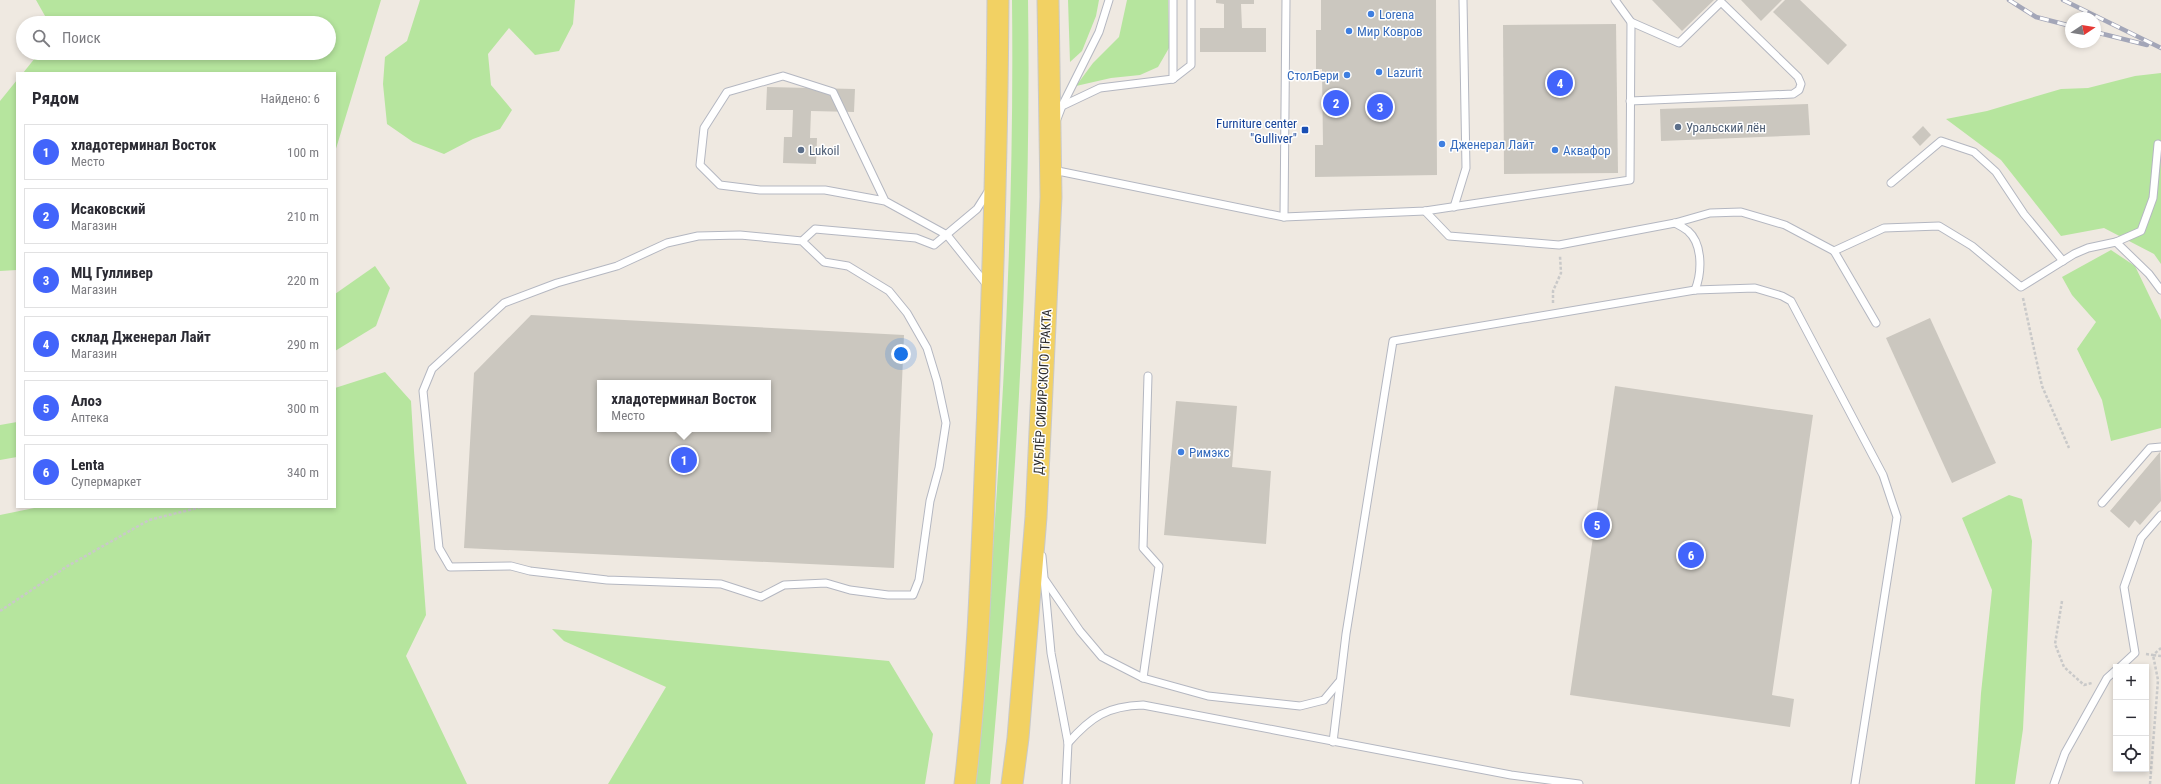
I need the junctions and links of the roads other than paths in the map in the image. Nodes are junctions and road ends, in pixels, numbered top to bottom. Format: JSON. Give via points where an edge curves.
{"nodes":[{"id":1,"x":998,"y":0,"type":"edge"},
{"id":2,"x":1048,"y":0,"type":"edge"},
{"id":3,"x":1109,"y":0,"type":"edge"},
{"id":4,"x":1173,"y":0,"type":"edge"},
{"id":5,"x":1192,"y":0,"type":"edge"},
{"id":6,"x":1286,"y":0,"type":"edge"},
{"id":7,"x":1463,"y":0,"type":"edge"},
{"id":8,"x":1615,"y":0,"type":"edge"},
{"id":9,"x":1631,"y":22,"type":"junction"},
{"id":10,"x":1173,"y":79,"type":"junction"},
{"id":11,"x":1630,"y":101,"type":"junction"},
{"id":12,"x":1062,"y":106,"type":"junction"},
{"id":13,"x":1050,"y":136,"type":"junction"},
{"id":14,"x":2158,"y":144,"type":"dead end"},
{"id":15,"x":1051,"y":169,"type":"junction"},
{"id":16,"x":997,"y":176,"type":"junction"},
{"id":17,"x":1891,"y":183,"type":"dead end"},
{"id":18,"x":885,"y":201,"type":"junction"},
{"id":19,"x":1454,"y":207,"type":"junction"},
{"id":20,"x":1424,"y":211,"type":"junction"},
{"id":21,"x":1284,"y":217,"type":"junction"},
{"id":22,"x":1675,"y":223,"type":"junction"},
{"id":23,"x":947,"y":235,"type":"junction"},
{"id":24,"x":802,"y":241,"type":"junction"},
{"id":25,"x":2116,"y":242,"type":"junction"},
{"id":26,"x":1834,"y":250,"type":"junction"},
{"id":27,"x":2063,"y":261,"type":"junction"},
{"id":28,"x":1695,"y":290,"type":"junction"},
{"id":29,"x":2161,"y":290,"type":"edge"},
{"id":30,"x":994,"y":293,"type":"junction"},
{"id":31,"x":1876,"y":323,"type":"dead end"},
{"id":32,"x":1148,"y":376,"type":"dead end"},
{"id":33,"x":2161,"y":447,"type":"edge"},
{"id":34,"x":2102,"y":503,"type":"dead end"},
{"id":35,"x":2161,"y":515,"type":"edge"},
{"id":36,"x":1036,"y":517,"type":"junction"},
{"id":37,"x":1045,"y":580,"type":"junction"},
{"id":38,"x":2123,"y":664,"type":"edge"},
{"id":39,"x":2113,"y":673,"type":"edge"},
{"id":40,"x":1143,"y":678,"type":"junction"},
{"id":41,"x":1339,"y":682,"type":"junction"},
{"id":42,"x":1068,"y":742,"type":"junction"},
{"id":43,"x":1333,"y":742,"type":"junction"},
{"id":44,"x":965,"y":784,"type":"edge"},
{"id":45,"x":1012,"y":784,"type":"edge"},
{"id":46,"x":1066,"y":784,"type":"edge"},
{"id":47,"x":1579,"y":784,"type":"edge"},
{"id":48,"x":1855,"y":784,"type":"edge"},
{"id":49,"x":2054,"y":784,"type":"edge"}],
"edges":[{"from":1,"to":16,"type":"main road"},
{"from":2,"to":13,"type":"main road","name":"ДУБЛЁР СИБИРСКОГО ТРАКТА"},
{"from":3,"to":12,"type":"lane","via":[[1099,32]]},
{"from":4,"to":10,"type":"lane"},
{"from":5,"to":10,"type":"lane","via":[[1191,65]]},
{"from":6,"to":21,"type":"lane"},
{"from":7,"to":19,"type":"lane","via":[[1466,168]]},
{"from":8,"to":9,"type":"lane"},
{"from":9,"to":11,"type":"lane"},
{"from":9,"to":11,"type":"lane","via":[[1679,43],[1721,2],[1798,77],[1801,84],[1799,90],[1793,94]]},
{"from":10,"to":12,"type":"lane","via":[[1100,88]]},
{"from":11,"to":19,"type":"lane","via":[[1630,180]]},
{"from":12,"to":13,"type":"lane"},
{"from":13,"to":15,"type":"main road","name":"ДУБЛЁР СИБИРСКОГО ТРАКТА"},
{"from":14,"to":25,"type":"lane","via":[[2153,198],[2141,231]]},
{"from":15,"to":21,"type":"lane"},
{"from":15,"to":36,"type":"main road","name":"ДУБЛЁР СИБИРСКОГО ТРАКТА"},
{"from":16,"to":23,"type":"lane","via":[[977,209]]},
{"from":16,"to":30,"type":"main road"},
{"from":17,"to":27,"type":"lane","via":[[1941,141],[1974,152],[1996,172],[2024,214]]},
{"from":18,"to":18,"type":"lane","via":[[833,92],[783,76],[727,92],[704,128],[700,165],[720,185],[760,190],[825,190]]},
{"from":18,"to":23,"type":"lane"},
{"from":19,"to":20,"type":"lane"},
{"from":20,"to":21,"type":"lane"},
{"from":20,"to":22,"type":"lane","via":[[1449,236],[1559,245]]},
{"from":22,"to":26,"type":"lane","via":[[1710,213],[1741,212],[1785,225]]},
{"from":22,"to":28,"type":"lane","via":[[1689,232],[1698,245],[1700,279]]},
{"from":23,"to":24,"type":"lane","via":[[934,245],[916,238],[815,230]]},
{"from":23,"to":30,"type":"lane"},
{"from":24,"to":24,"type":"lane","via":[[698,236],[667,243],[617,266],[557,283],[504,303],[437,364],[432,369],[423,391],[439,548],[450,567],[511,566],[530,571],[607,580],[721,584],[761,597],[784,585],[826,583],[850,590],[913,595],[920,580],[930,500],[939,468],[946,423],[927,348],[907,313],[890,291],[848,266],[824,262]]},
{"from":25,"to":27,"type":"lane","via":[[2088,248]]},
{"from":25,"to":29,"type":"lane","via":[[2149,274]]},
{"from":26,"to":27,"type":"lane","via":[[1884,228],[1940,226],[1972,246],[2020,287]]},
{"from":26,"to":31,"type":"lane"},
{"from":28,"to":41,"type":"lane","via":[[1396,340],[1392,343]]},
{"from":28,"to":48,"type":"lane","via":[[1755,288],[1791,301],[1883,475],[1896,517]]},
{"from":30,"to":44,"type":"main road","via":[[982,548],[971,734]]},
{"from":32,"to":40,"type":"lane","via":[[1143,548],[1159,566]]},
{"from":33,"to":34,"type":"lane","via":[[2150,448]]},
{"from":35,"to":38,"type":"lane","via":[[2141,538],[2124,587],[2135,654]]},
{"from":36,"to":37,"type":"lane"},
{"from":36,"to":45,"type":"main road","name":"ДУБЛЁР СИБИРСКОГО ТРАКТА"},
{"from":37,"to":40,"type":"lane","via":[[1080,631],[1102,657]]},
{"from":37,"to":42,"type":"lane","via":[[1051,653]]},
{"from":39,"to":49,"type":"lane","via":[[2107,678],[2064,753]]},
{"from":40,"to":41,"type":"lane","via":[[1208,696],[1300,706],[1324,700]]},
{"from":41,"to":43,"type":"lane"},
{"from":42,"to":43,"type":"lane","via":[[1085,723],[1108,711],[1124,706],[1143,705]]},
{"from":42,"to":46,"type":"lane"},
{"from":43,"to":47,"type":"lane","via":[[1511,775]]}]}
